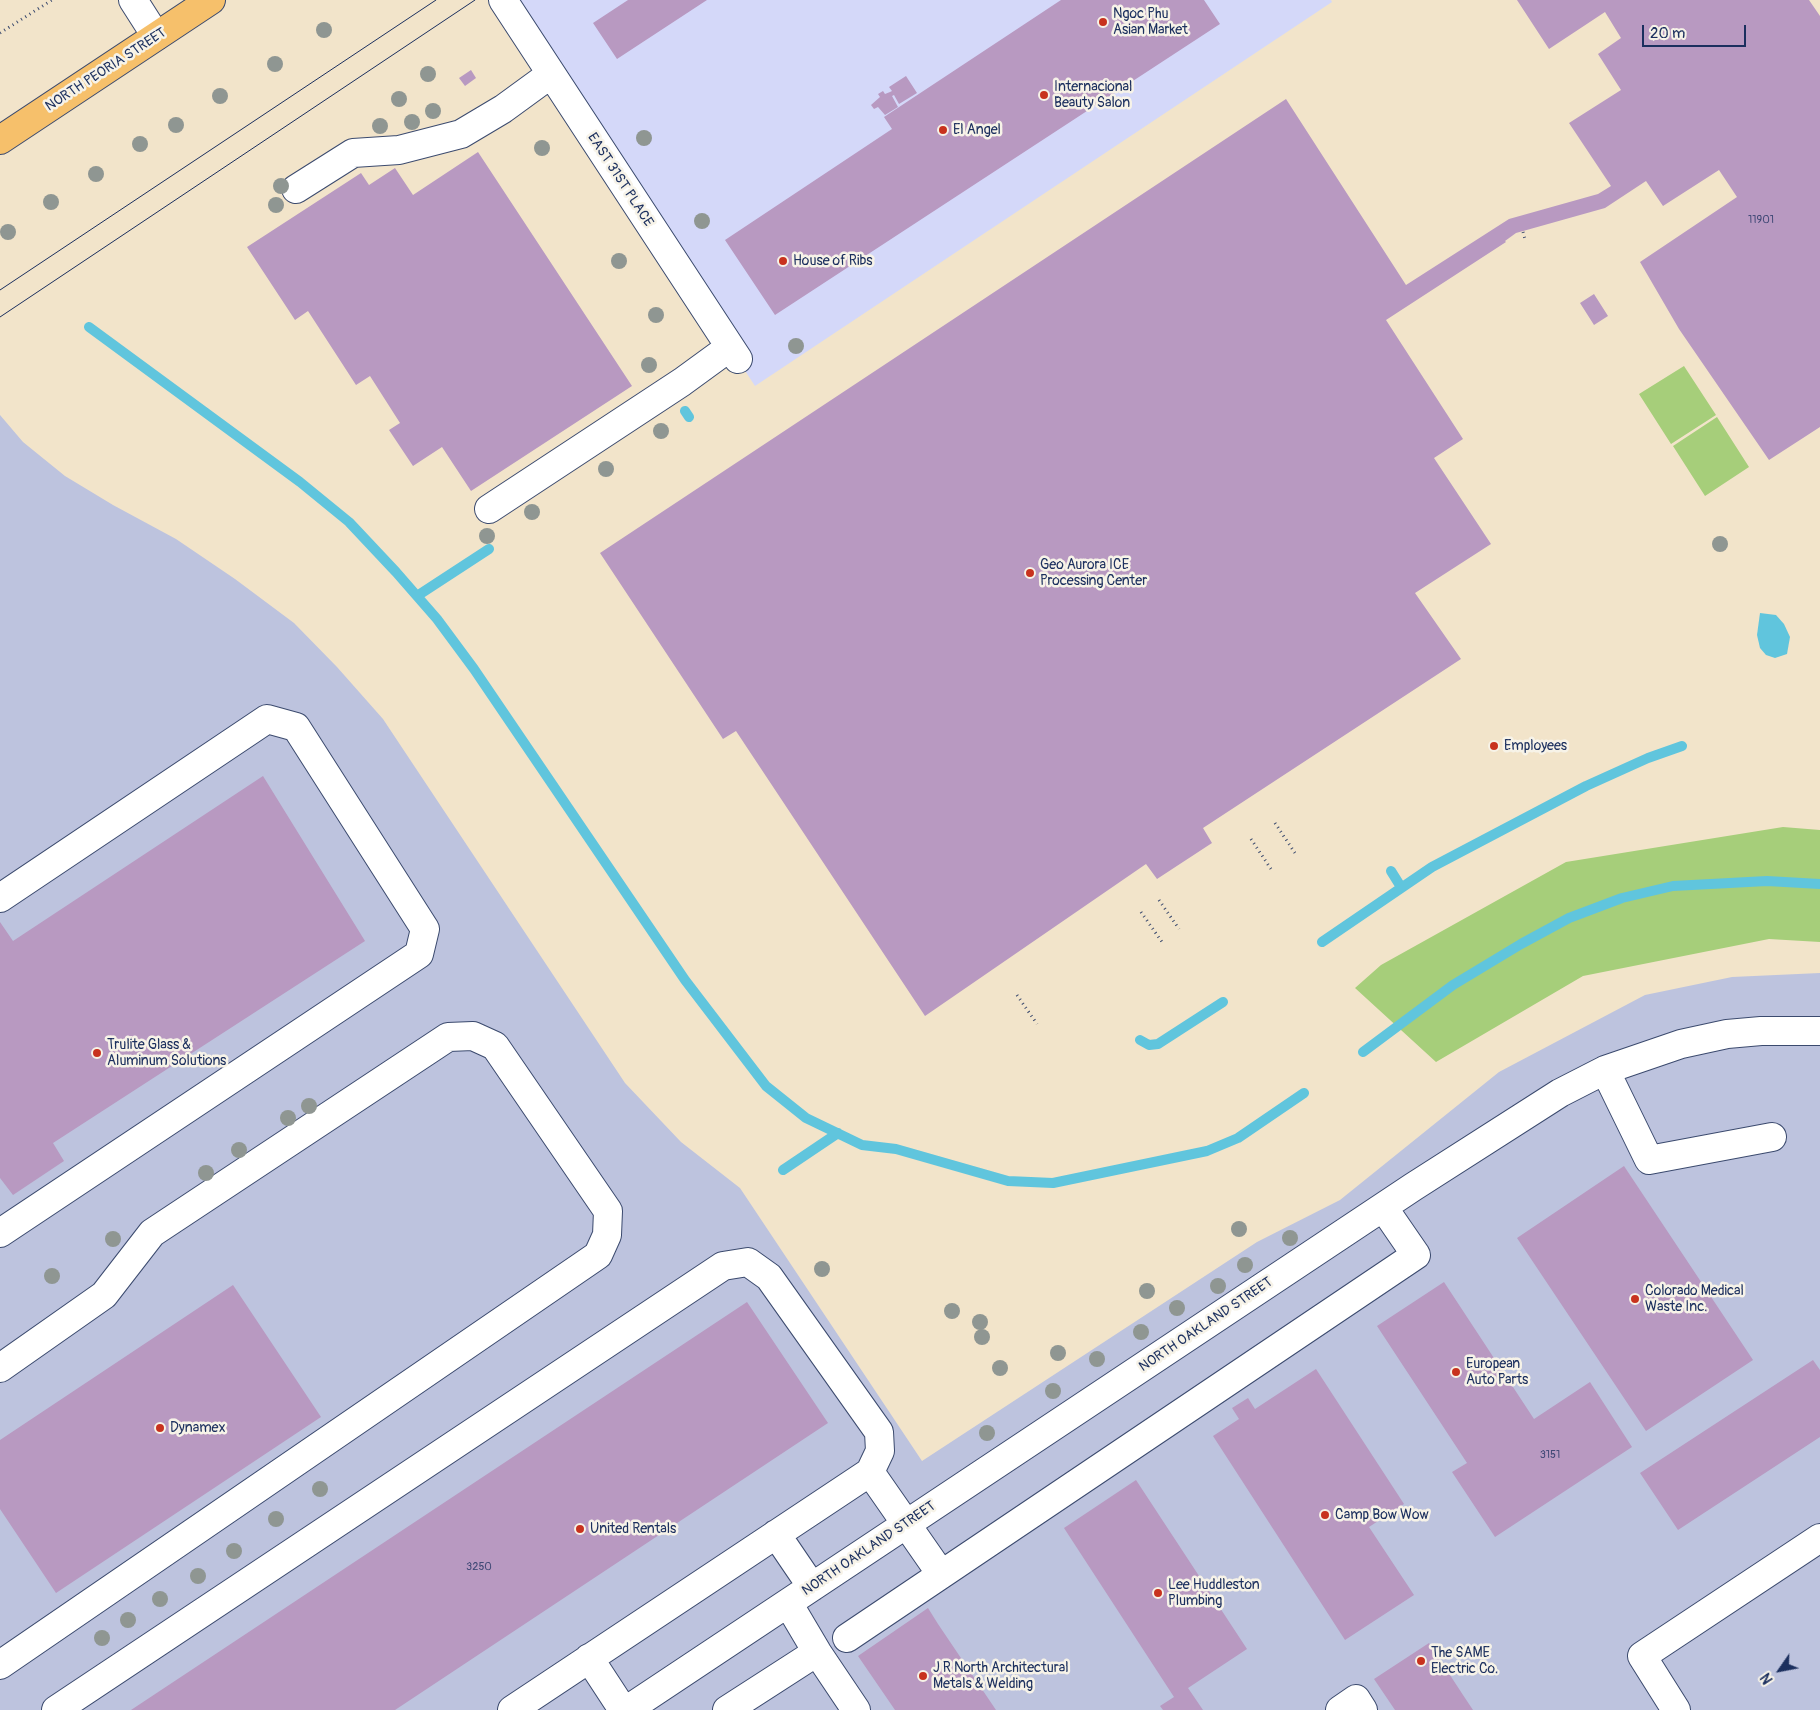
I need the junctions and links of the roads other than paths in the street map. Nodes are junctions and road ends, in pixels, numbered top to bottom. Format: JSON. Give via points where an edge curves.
{"nodes":[{"id":1,"x":133,"y":0,"type":"edge"},
{"id":2,"x":211,"y":0,"type":"edge"},
{"id":3,"x":503,"y":0,"type":"edge"},
{"id":4,"x":156,"y":36,"type":"junction"},
{"id":5,"x":551,"y":74,"type":"junction"},
{"id":6,"x":0,"y":140,"type":"edge"},
{"id":7,"x":296,"y":189,"type":"dead end"},
{"id":8,"x":489,"y":509,"type":"dead end"},
{"id":9,"x":0,"y":898,"type":"edge"},
{"id":10,"x":1820,"y":1031,"type":"edge"},
{"id":11,"x":1605,"y":1070,"type":"junction"},
{"id":12,"x":1772,"y":1137,"type":"dead end"},
{"id":13,"x":1383,"y":1206,"type":"junction"},
{"id":14,"x":0,"y":1233,"type":"edge"},
{"id":15,"x":0,"y":1368,"type":"edge"},
{"id":16,"x":870,"y":1472,"type":"junction"},
{"id":17,"x":906,"y":1524,"type":"junction"},
{"id":18,"x":776,"y":1534,"type":"junction"},
{"id":19,"x":1820,"y":1538,"type":"edge"},
{"id":20,"x":941,"y":1574,"type":"junction"},
{"id":21,"x":812,"y":1587,"type":"junction"},
{"id":22,"x":788,"y":1603,"type":"junction"},
{"id":23,"x":847,"y":1638,"type":"dead end"},
{"id":24,"x":817,"y":1652,"type":"junction"},
{"id":25,"x":589,"y":1658,"type":"junction"},
{"id":26,"x":0,"y":1664,"type":"edge"},
{"id":27,"x":638,"y":1707,"type":"edge"},
{"id":28,"x":56,"y":1710,"type":"edge"},
{"id":29,"x":512,"y":1710,"type":"edge"},
{"id":30,"x":727,"y":1710,"type":"edge"},
{"id":31,"x":856,"y":1710,"type":"edge"},
{"id":32,"x":1340,"y":1710,"type":"edge"},
{"id":33,"x":1363,"y":1710,"type":"edge"},
{"id":34,"x":1676,"y":1710,"type":"edge"}],
"edges":[{"from":1,"to":4,"type":"street"},
{"from":2,"to":4,"type":"main road","name":"NORTH PEORIA STREET"},
{"from":3,"to":5,"type":"street","name":"EAST 31ST PLACE"},
{"from":4,"to":6,"type":"main road","name":"NORTH PEORIA STREET"},
{"from":5,"to":7,"type":"street","via":[[461,134],[399,150],[353,152]]},
{"from":5,"to":8,"type":"street","name":"EAST 31ST PLACE","via":[[734,353],[682,382]]},
{"from":9,"to":14,"type":"street","via":[[267,719],[296,727],[425,929],[419,954]]},
{"from":10,"to":11,"type":"street","name":"NORTH OAKLAND STREET","via":[[1727,1034],[1681,1044]]},
{"from":11,"to":12,"type":"street","via":[[1649,1160]]},
{"from":11,"to":13,"type":"street","name":"NORTH OAKLAND STREET","via":[[1560,1093]]},
{"from":13,"to":17,"type":"street","name":"NORTH OAKLAND STREET"},
{"from":13,"to":20,"type":"street","via":[[1416,1254]]},
{"from":15,"to":26,"type":"street","via":[[104,1295],[152,1233],[448,1037],[473,1036],[496,1046],[608,1211],[607,1235],[598,1255]]},
{"from":16,"to":17,"type":"street"},
{"from":16,"to":18,"type":"street"},
{"from":16,"to":28,"type":"street","via":[[880,1451],[879,1432],[810,1334],[769,1277],[748,1262],[723,1266]]},
{"from":17,"to":20,"type":"street"},
{"from":17,"to":21,"type":"street","name":"NORTH OAKLAND STREET"},
{"from":18,"to":21,"type":"street"},
{"from":18,"to":25,"type":"street"},
{"from":19,"to":34,"type":"street","via":[[1642,1656]]},
{"from":20,"to":23,"type":"street"},
{"from":21,"to":22,"type":"street","name":"NORTH OAKLAND STREET"},
{"from":22,"to":24,"type":"street"},
{"from":22,"to":27,"type":"street","name":"NORTH OAKLAND STREET"},
{"from":24,"to":30,"type":"street"},
{"from":24,"to":31,"type":"street"},
{"from":25,"to":27,"type":"street"},
{"from":25,"to":29,"type":"street"},
{"from":32,"to":33,"type":"street","via":[[1356,1700]]}]}
